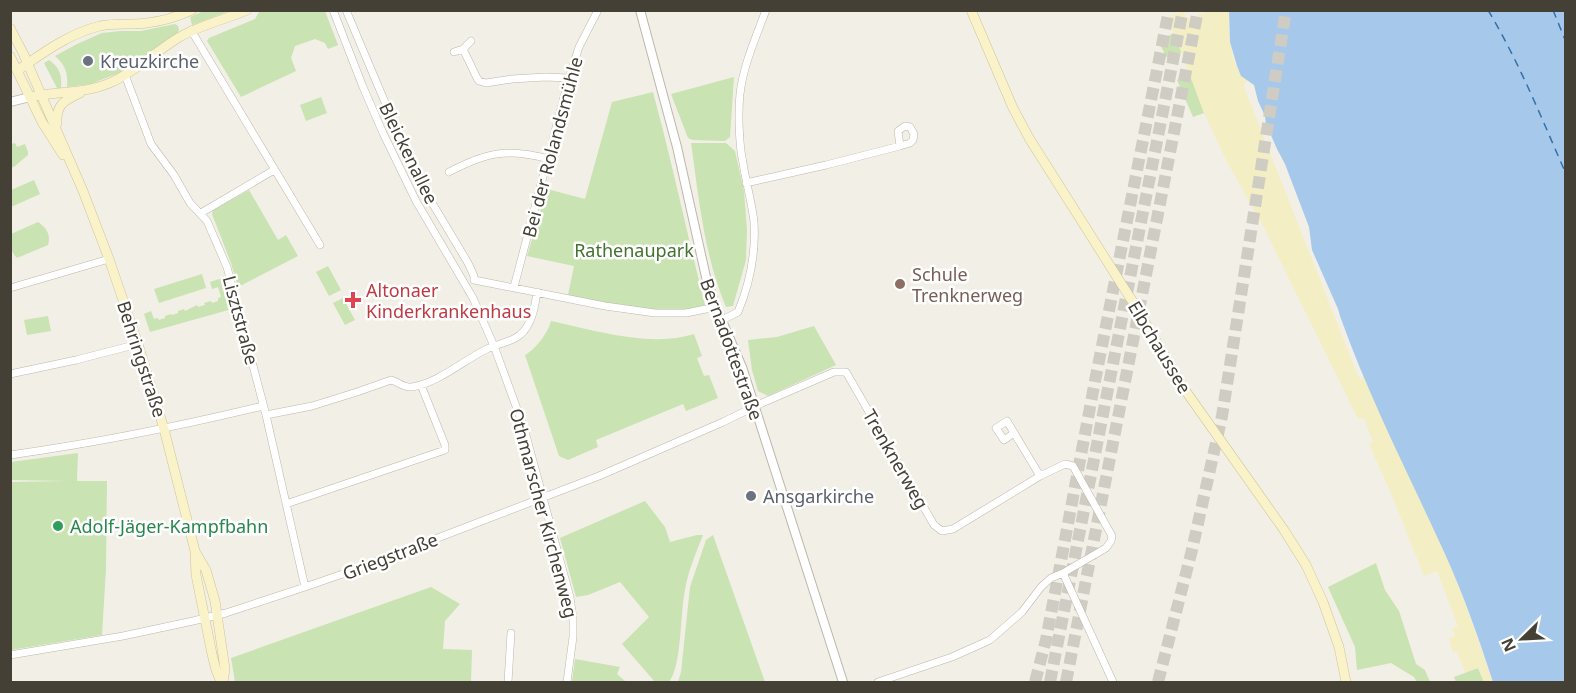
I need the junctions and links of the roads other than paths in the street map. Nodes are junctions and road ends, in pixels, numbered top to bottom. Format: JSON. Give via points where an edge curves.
{"nodes":[{"id":1,"x":192,"y":10,"type":"edge"},
{"id":2,"x":247,"y":10,"type":"edge"},
{"id":3,"x":333,"y":10,"type":"edge"},
{"id":4,"x":346,"y":10,"type":"edge"},
{"id":5,"x":598,"y":10,"type":"edge"},
{"id":6,"x":640,"y":10,"type":"edge"},
{"id":7,"x":766,"y":10,"type":"edge"},
{"id":8,"x":971,"y":10,"type":"edge"},
{"id":9,"x":182,"y":13,"type":"edge"},
{"id":10,"x":10,"y":28,"type":"edge"},
{"id":11,"x":191,"y":30,"type":"junction"},
{"id":12,"x":471,"y":41,"type":"dead end"},
{"id":13,"x":463,"y":49,"type":"junction"},
{"id":14,"x":454,"y":52,"type":"dead end"},
{"id":15,"x":10,"y":56,"type":"edge"},
{"id":16,"x":28,"y":63,"type":"junction"},
{"id":17,"x":14,"y":73,"type":"edge"},
{"id":18,"x":125,"y":75,"type":"junction"},
{"id":19,"x":569,"y":78,"type":"junction"},
{"id":20,"x":88,"y":90,"type":"junction"},
{"id":21,"x":41,"y":95,"type":"junction"},
{"id":22,"x":30,"y":97,"type":"junction"},
{"id":23,"x":10,"y":102,"type":"edge"},
{"id":24,"x":57,"y":129,"type":"junction"},
{"id":25,"x":900,"y":146,"type":"dead end"},
{"id":26,"x":549,"y":159,"type":"junction"},
{"id":27,"x":274,"y":170,"type":"junction"},
{"id":28,"x":74,"y":172,"type":"junction"},
{"id":29,"x":449,"y":172,"type":"dead end"},
{"id":30,"x":746,"y":183,"type":"junction"},
{"id":31,"x":201,"y":213,"type":"junction"},
{"id":32,"x":320,"y":245,"type":"dead end"},
{"id":33,"x":109,"y":259,"type":"junction"},
{"id":34,"x":474,"y":280,"type":"junction"},
{"id":35,"x":11,"y":285,"type":"edge"},
{"id":36,"x":466,"y":287,"type":"junction"},
{"id":37,"x":514,"y":287,"type":"junction"},
{"id":38,"x":537,"y":292,"type":"junction"},
{"id":39,"x":716,"y":307,"type":"junction"},
{"id":40,"x":722,"y":320,"type":"junction"},
{"id":41,"x":138,"y":344,"type":"junction"},
{"id":42,"x":494,"y":346,"type":"junction"},
{"id":43,"x":10,"y":374,"type":"edge"},
{"id":44,"x":421,"y":385,"type":"junction"},
{"id":45,"x":263,"y":406,"type":"junction"},
{"id":46,"x":754,"y":407,"type":"junction"},
{"id":47,"x":266,"y":415,"type":"junction"},
{"id":48,"x":164,"y":429,"type":"junction"},
{"id":49,"x":1014,"y":433,"type":"dead end"},
{"id":50,"x":10,"y":455,"type":"edge"},
{"id":51,"x":1040,"y":476,"type":"junction"},
{"id":52,"x":542,"y":497,"type":"junction"},
{"id":53,"x":286,"y":504,"type":"junction"},
{"id":54,"x":195,"y":551,"type":"junction"},
{"id":55,"x":1063,"y":573,"type":"junction"},
{"id":56,"x":305,"y":587,"type":"junction"},
{"id":57,"x":217,"y":615,"type":"junction"},
{"id":58,"x":205,"y":618,"type":"junction"},
{"id":59,"x":511,"y":633,"type":"dead end"},
{"id":60,"x":10,"y":655,"type":"edge"},
{"id":61,"x":222,"y":682,"type":"edge"},
{"id":62,"x":508,"y":682,"type":"edge"},
{"id":63,"x":567,"y":682,"type":"edge"},
{"id":64,"x":843,"y":682,"type":"edge"},
{"id":65,"x":878,"y":682,"type":"edge"},
{"id":66,"x":1113,"y":682,"type":"edge"},
{"id":67,"x":1346,"y":682,"type":"edge"}],
"edges":[{"from":1,"to":9,"type":"main road"},
{"from":2,"to":11,"type":"main road"},
{"from":3,"to":36,"type":"street","name":"Bleickenallee","via":[[383,133],[416,201]]},
{"from":4,"to":34,"type":"street","name":"Bleickenallee","via":[[394,126]]},
{"from":5,"to":19,"type":"street","name":"Bei der Rolandsmühle"},
{"from":6,"to":39,"type":"street","name":"Bernadottestraße"},
{"from":7,"to":30,"type":"street","via":[[740,95]]},
{"from":8,"to":67,"type":"main road","name":"Elbchaussee","via":[[1013,108],[1034,146],[1185,390],[1306,565],[1339,647]]},
{"from":9,"to":11,"type":"main road"},
{"from":9,"to":16,"type":"main road","via":[[164,21],[91,29]]},
{"from":10,"to":16,"type":"main road","name":"Behringstraße"},
{"from":11,"to":18,"type":"main road"},
{"from":11,"to":27,"type":"street"},
{"from":12,"to":13,"type":"street"},
{"from":13,"to":14,"type":"street"},
{"from":13,"to":19,"type":"street","via":[[479,81],[486,83]]},
{"from":15,"to":17,"type":"main road","name":"Behringstraße"},
{"from":16,"to":17,"type":"main road"},
{"from":16,"to":21,"type":"main road","name":"Behringstraße"},
{"from":17,"to":22,"type":"main road","name":"Behringstraße"},
{"from":18,"to":20,"type":"main road"},
{"from":18,"to":31,"type":"street","name":"Lisztstraße","via":[[151,144],[190,203]]},
{"from":19,"to":26,"type":"street","name":"Bei der Rolandsmühle"},
{"from":20,"to":21,"type":"main road"},
{"from":20,"to":24,"type":"main road","via":[[62,103]]},
{"from":21,"to":22,"type":"main road"},
{"from":21,"to":24,"type":"main road","name":"Behringstraße"},
{"from":22,"to":23,"type":"street"},
{"from":22,"to":28,"type":"main road","name":"Behringstraße"},
{"from":24,"to":28,"type":"main road","name":"Behringstraße"},
{"from":25,"to":30,"type":"street"},
{"from":26,"to":29,"type":"street","via":[[514,152],[491,154]]},
{"from":26,"to":37,"type":"street","name":"Bei der Rolandsmühle"},
{"from":27,"to":31,"type":"street"},
{"from":27,"to":32,"type":"street"},
{"from":28,"to":33,"type":"main road","name":"Behringstraße"},
{"from":30,"to":40,"type":"street","via":[[754,221],[754,258],[738,312]]},
{"from":31,"to":45,"type":"street","name":"Lisztstraße","via":[[227,267]]},
{"from":33,"to":35,"type":"street"},
{"from":33,"to":41,"type":"main road","name":"Behringstraße"},
{"from":34,"to":36,"type":"street"},
{"from":34,"to":37,"type":"street"},
{"from":36,"to":42,"type":"street","name":"Bleickenallee"},
{"from":37,"to":38,"type":"street"},
{"from":38,"to":39,"type":"street","via":[[655,313],[686,313]]},
{"from":38,"to":42,"type":"street","via":[[534,310],[523,332]]},
{"from":39,"to":40,"type":"street","name":"Bernadottestraße"},
{"from":40,"to":46,"type":"street","name":"Bernadottestraße"},
{"from":41,"to":43,"type":"street"},
{"from":41,"to":48,"type":"main road","name":"Behringstraße"},
{"from":42,"to":44,"type":"street"},
{"from":42,"to":52,"type":"street","name":"Othmarscher Kirchenweg","via":[[524,428]]},
{"from":44,"to":47,"type":"street","via":[[404,386],[392,380],[312,406]]},
{"from":44,"to":53,"type":"street","via":[[445,450]]},
{"from":45,"to":47,"type":"street","name":"Lisztstraße"},
{"from":45,"to":48,"type":"street"},
{"from":46,"to":51,"type":"street","name":"Trenknerweg","via":[[834,372],[846,372],[934,525],[942,531],[953,529]]},
{"from":46,"to":52,"type":"street","name":"Griegstraße"},
{"from":46,"to":64,"type":"street","name":"Bernadottestraße"},
{"from":47,"to":53,"type":"street","name":"Lisztstraße"},
{"from":48,"to":50,"type":"street"},
{"from":48,"to":54,"type":"main road","name":"Behringstraße"},
{"from":49,"to":51,"type":"street"},
{"from":51,"to":55,"type":"street","name":"Trenknerweg","via":[[1065,464],[1073,466],[1112,536],[1106,548]]},
{"from":52,"to":56,"type":"street","name":"Griegstraße"},
{"from":52,"to":63,"type":"street","name":"Othmarscher Kirchenweg","via":[[573,618]]},
{"from":53,"to":56,"type":"street","name":"Lisztstraße"},
{"from":54,"to":57,"type":"main road","name":"Behringstraße","via":[[206,570]]},
{"from":54,"to":58,"type":"main road","name":"Behringstraße"},
{"from":55,"to":65,"type":"street","name":"Trenknerweg","via":[[1041,587],[1022,612],[990,640]]},
{"from":55,"to":66,"type":"street"},
{"from":56,"to":57,"type":"street","name":"Griegstraße"},
{"from":57,"to":58,"type":"street","name":"Griegstraße"},
{"from":57,"to":61,"type":"main road","name":"Behringstraße","via":[[225,669]]},
{"from":58,"to":60,"type":"street","name":"Griegstraße"},
{"from":58,"to":61,"type":"main road","name":"Behringstraße"},
{"from":59,"to":62,"type":"street"}]}
